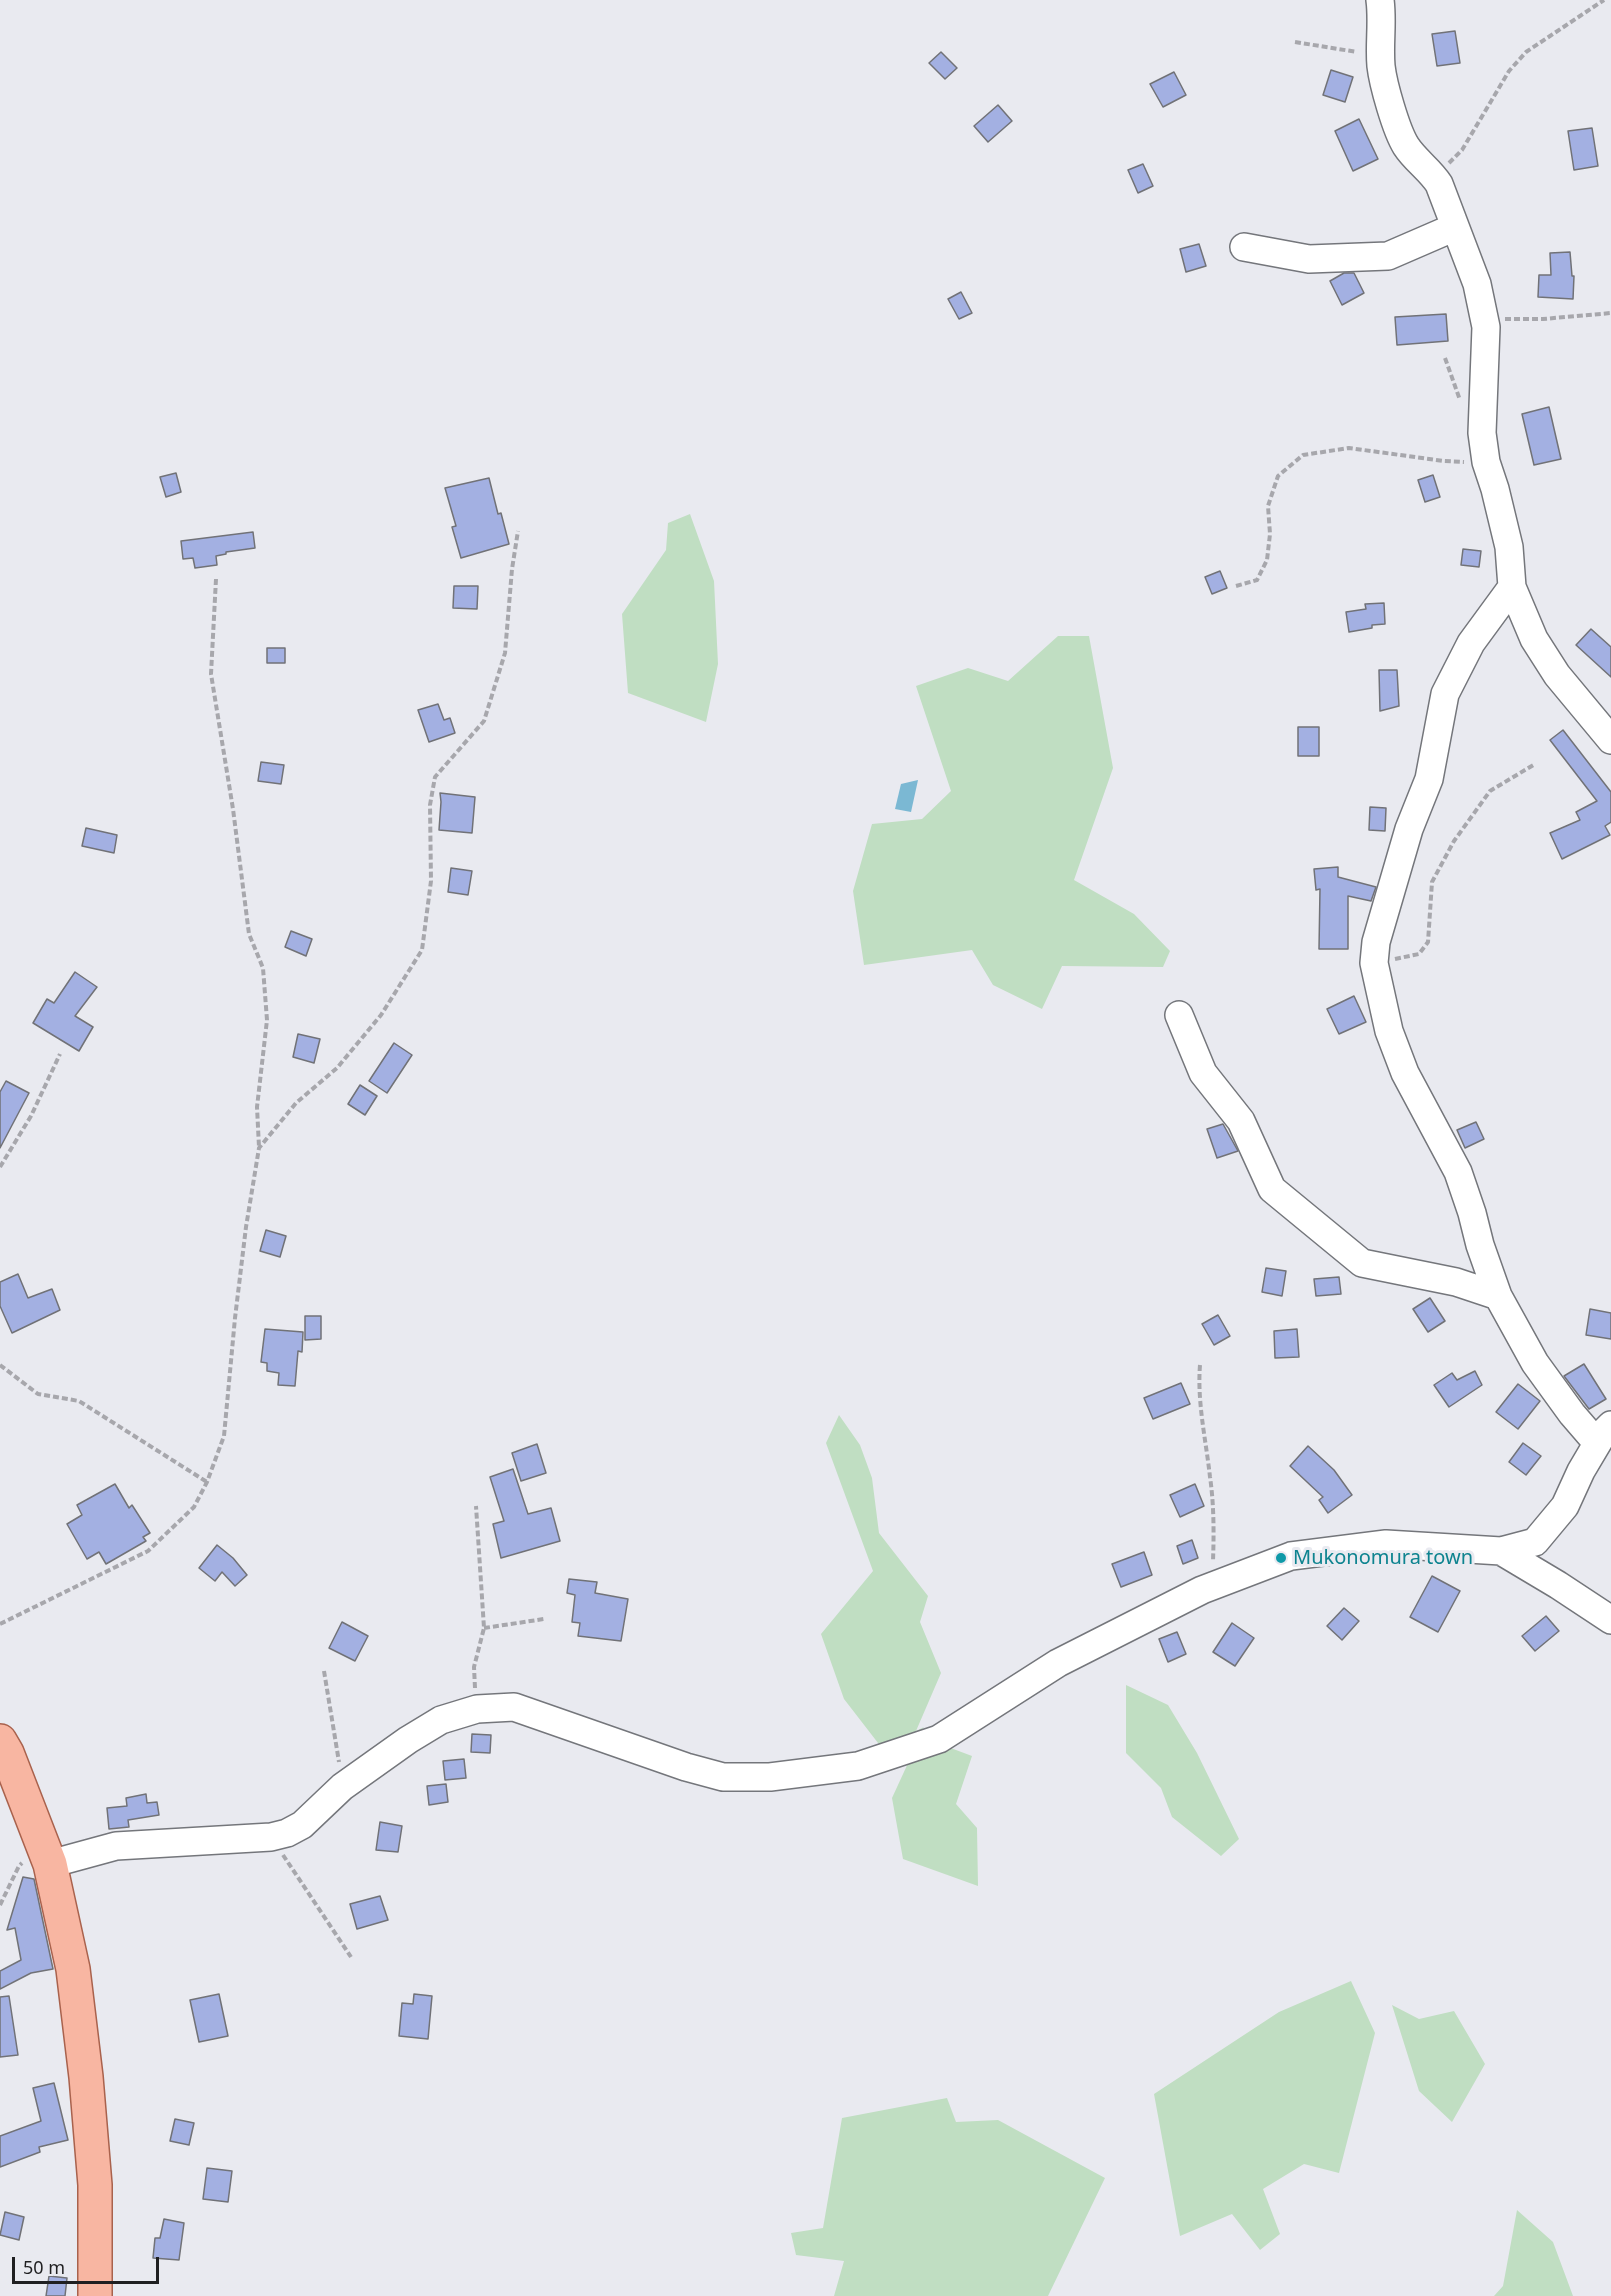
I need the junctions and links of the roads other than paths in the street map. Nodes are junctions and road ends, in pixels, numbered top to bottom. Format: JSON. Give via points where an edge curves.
{"nodes":[{"id":1,"x":1380,"y":0,"type":"edge"},
{"id":2,"x":1455,"y":227,"type":"junction"},
{"id":3,"x":1244,"y":247,"type":"dead end"},
{"id":4,"x":1512,"y":587,"type":"junction"},
{"id":5,"x":1611,"y":740,"type":"edge"},
{"id":6,"x":1179,"y":1014,"type":"dead end"},
{"id":7,"x":1498,"y":1296,"type":"junction"},
{"id":8,"x":1604,"y":1434,"type":"edge"},
{"id":9,"x":1501,"y":1551,"type":"junction"},
{"id":10,"x":1611,"y":1620,"type":"edge"},
{"id":11,"x":0,"y":1741,"type":"edge"},
{"id":12,"x":48,"y":1857,"type":"junction"},
{"id":13,"x":95,"y":2296,"type":"edge"}],
"edges":[{"from":1,"to":2,"type":"street","via":[[1381,67],[1393,113],[1405,144],[1439,184]]},
{"from":2,"to":3,"type":"street","via":[[1388,256],[1310,259]]},
{"from":2,"to":4,"type":"street","via":[[1476,284],[1486,327],[1482,433],[1509,547]]},
{"from":4,"to":5,"type":"street","via":[[1534,639],[1557,675]]},
{"from":4,"to":7,"type":"street","via":[[1471,644],[1445,694],[1429,779],[1409,829],[1376,942],[1374,963],[1389,1031],[1405,1073],[1458,1172]]},
{"from":6,"to":7,"type":"street","via":[[1203,1073],[1241,1121],[1272,1190],[1362,1263],[1456,1282]]},
{"from":7,"to":8,"type":"street","via":[[1535,1363],[1572,1414]]},
{"from":8,"to":9,"type":"street","via":[[1565,1506],[1535,1542]]},
{"from":9,"to":10,"type":"street"},
{"from":9,"to":12,"type":"street","via":[[1386,1544],[1291,1556],[1212,1586],[1058,1663],[939,1739],[858,1766],[770,1777],[723,1777],[514,1707],[477,1709],[441,1720],[408,1740],[287,1833],[117,1846]]},
{"from":11,"to":12,"type":"main road"},
{"from":12,"to":13,"type":"main road","via":[[73,1969],[86,2077],[95,2185]]}]}
